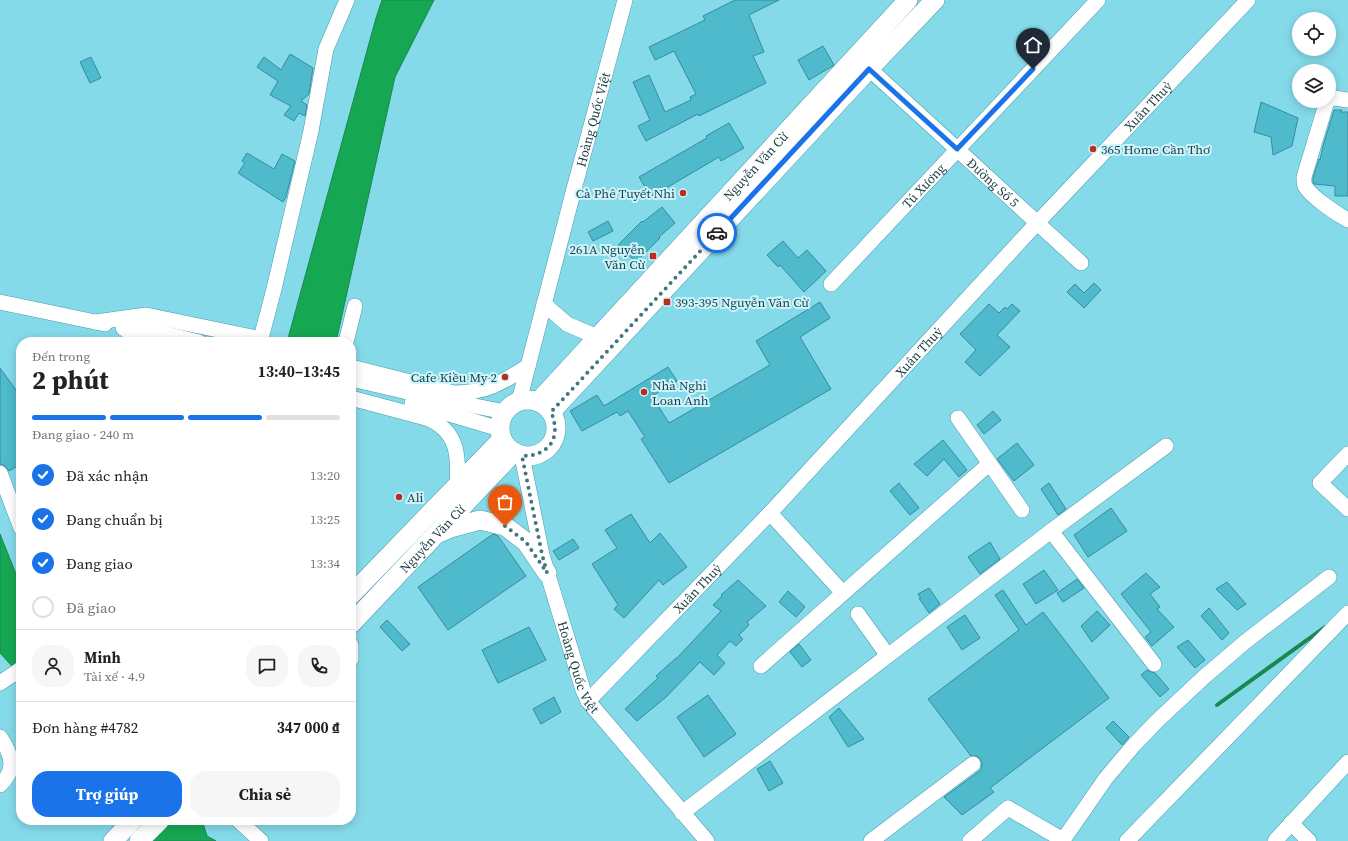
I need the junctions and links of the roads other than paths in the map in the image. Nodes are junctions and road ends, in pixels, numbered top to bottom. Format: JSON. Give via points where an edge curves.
{"nodes":[{"id":1,"x":347,"y":0,"type":"edge"},
{"id":2,"x":625,"y":0,"type":"edge"},
{"id":3,"x":908,"y":0,"type":"edge"},
{"id":4,"x":935,"y":0,"type":"edge"},
{"id":5,"x":1098,"y":0,"type":"edge"},
{"id":6,"x":1248,"y":0,"type":"edge"},
{"id":7,"x":863,"y":63,"type":"junction"},
{"id":8,"x":1336,"y":98,"type":"edge"},
{"id":9,"x":1348,"y":100,"type":"edge"},
{"id":10,"x":1325,"y":108,"type":"edge"},
{"id":11,"x":957,"y":149,"type":"junction"},
{"id":12,"x":1348,"y":220,"type":"edge"},
{"id":13,"x":1038,"y":223,"type":"junction"},
{"id":14,"x":1081,"y":263,"type":"dead end"},
{"id":15,"x":831,"y":284,"type":"dead end"},
{"id":16,"x":0,"y":302,"type":"edge"},
{"id":17,"x":544,"y":304,"type":"junction"},
{"id":18,"x":355,"y":306,"type":"dead end"},
{"id":19,"x":96,"y":322,"type":"junction"},
{"id":20,"x":125,"y":335,"type":"edge"},
{"id":21,"x":138,"y":337,"type":"edge"},
{"id":22,"x":178,"y":337,"type":"edge"},
{"id":23,"x":247,"y":337,"type":"edge"},
{"id":24,"x":262,"y":337,"type":"edge"},
{"id":25,"x":347,"y":337,"type":"edge"},
{"id":26,"x":597,"y":337,"type":"junction"},
{"id":27,"x":528,"y":366,"type":"junction"},
{"id":28,"x":356,"y":368,"type":"edge"},
{"id":29,"x":356,"y":381,"type":"edge"},
{"id":30,"x":356,"y":390,"type":"edge"},
{"id":31,"x":356,"y":399,"type":"edge"},
{"id":32,"x":423,"y":401,"type":"junction"},
{"id":33,"x":958,"y":418,"type":"dead end"},
{"id":34,"x":519,"y":425,"type":"junction"},
{"id":35,"x":1166,"y":446,"type":"dead end"},
{"id":36,"x":1348,"y":454,"type":"edge"},
{"id":37,"x":989,"y":464,"type":"junction"},
{"id":38,"x":0,"y":473,"type":"edge"},
{"id":39,"x":457,"y":486,"type":"junction"},
{"id":40,"x":1348,"y":509,"type":"edge"},
{"id":41,"x":1022,"y":510,"type":"dead end"},
{"id":42,"x":770,"y":513,"type":"junction"},
{"id":43,"x":16,"y":515,"type":"edge"},
{"id":44,"x":1051,"y":531,"type":"junction"},
{"id":45,"x":434,"y":536,"type":"junction"},
{"id":46,"x":547,"y":573,"type":"junction"},
{"id":47,"x":1329,"y":577,"type":"dead end"},
{"id":48,"x":356,"y":589,"type":"edge"},
{"id":49,"x":844,"y":593,"type":"junction"},
{"id":50,"x":1348,"y":613,"type":"edge"},
{"id":51,"x":858,"y":614,"type":"dead end"},
{"id":52,"x":356,"y":619,"type":"edge"},
{"id":53,"x":888,"y":656,"type":"junction"},
{"id":54,"x":1154,"y":664,"type":"dead end"},
{"id":55,"x":761,"y":666,"type":"dead end"},
{"id":56,"x":16,"y":672,"type":"edge"},
{"id":57,"x":0,"y":683,"type":"edge"},
{"id":58,"x":588,"y":701,"type":"junction"},
{"id":59,"x":0,"y":737,"type":"edge"},
{"id":60,"x":1348,"y":762,"type":"edge"},
{"id":61,"x":973,"y":764,"type":"dead end"},
{"id":62,"x":0,"y":785,"type":"edge"},
{"id":63,"x":682,"y":813,"type":"junction"},
{"id":64,"x":1291,"y":823,"type":"junction"},
{"id":65,"x":128,"y":825,"type":"edge"},
{"id":66,"x":155,"y":825,"type":"edge"},
{"id":67,"x":243,"y":825,"type":"edge"},
{"id":68,"x":1063,"y":840,"type":"edge"},
{"id":69,"x":113,"y":841,"type":"edge"},
{"id":70,"x":139,"y":841,"type":"edge"},
{"id":71,"x":261,"y":841,"type":"edge"},
{"id":72,"x":707,"y":841,"type":"edge"},
{"id":73,"x":871,"y":841,"type":"edge"},
{"id":74,"x":970,"y":841,"type":"edge"},
{"id":75,"x":1127,"y":841,"type":"edge"},
{"id":76,"x":1275,"y":841,"type":"edge"},
{"id":77,"x":1309,"y":841,"type":"edge"}],
"edges":[{"from":1,"to":24,"type":"street","via":[[326,48],[311,131]]},
{"from":2,"to":17,"type":"street","name":"Hoàng Quốc Việt"},
{"from":3,"to":7,"type":"main road","name":"Nguyễn Văn Cừ"},
{"from":4,"to":7,"type":"main road","name":"Nguyễn Văn Cừ"},
{"from":5,"to":11,"type":"street","name":"Tú Xương"},
{"from":6,"to":13,"type":"street","name":"Xuân Thuỷ"},
{"from":7,"to":11,"type":"street","name":"Đường Số 5"},
{"from":7,"to":26,"type":"main road","name":"Nguyễn Văn Cừ"},
{"from":7,"to":34,"type":"main road","name":"Nguyễn Văn Cừ"},
{"from":8,"to":9,"type":"street"},
{"from":10,"to":12,"type":"street","via":[[1304,177],[1305,187],[1334,212]]},
{"from":11,"to":13,"type":"street","name":"Đường Số 5"},
{"from":11,"to":15,"type":"street","name":"Tú Xương"},
{"from":13,"to":14,"type":"street","name":"Đường Số 5"},
{"from":13,"to":42,"type":"street","name":"Xuân Thuỷ"},
{"from":16,"to":19,"type":"street"},
{"from":17,"to":26,"type":"street","via":[[567,324]]},
{"from":17,"to":27,"type":"street","name":"Hoàng Quốc Việt"},
{"from":18,"to":25,"type":"street"},
{"from":19,"to":20,"type":"street"},
{"from":19,"to":23,"type":"street","via":[[146,315]]},
{"from":20,"to":21,"type":"street"},
{"from":20,"to":22,"type":"street","via":[[141,328]]},
{"from":26,"to":34,"type":"main road","name":"Nguyễn Văn Cừ"},
{"from":27,"to":28,"type":"street","via":[[490,387],[466,393],[454,393]]},
{"from":27,"to":34,"type":"street","name":"Hoàng Quốc Việt"},
{"from":29,"to":32,"type":"street"},
{"from":30,"to":32,"type":"street"},
{"from":31,"to":39,"type":"street","via":[[426,418],[439,424],[449,435],[458,455]]},
{"from":32,"to":34,"type":"street"},
{"from":33,"to":37,"type":"street"},
{"from":34,"to":39,"type":"main road","name":"Nguyễn Văn Cừ"},
{"from":34,"to":45,"type":"main road","name":"Nguyễn Văn Cừ"},
{"from":34,"to":46,"type":"street","name":"Hoàng Quốc Việt"},
{"from":35,"to":44,"type":"street"},
{"from":36,"to":40,"type":"street","via":[[1320,484]]},
{"from":37,"to":41,"type":"street"},
{"from":37,"to":49,"type":"street"},
{"from":38,"to":43,"type":"street"},
{"from":39,"to":48,"type":"main road","name":"Nguyễn Văn Cừ"},
{"from":42,"to":49,"type":"street"},
{"from":42,"to":58,"type":"street","name":"Xuân Thuỷ"},
{"from":44,"to":53,"type":"street"},
{"from":44,"to":54,"type":"street"},
{"from":45,"to":46,"type":"main road","via":[[450,528],[480,520],[505,526],[526,542]]},
{"from":45,"to":52,"type":"main road","name":"Nguyễn Văn Cừ"},
{"from":46,"to":58,"type":"street","name":"Hoàng Quốc Việt"},
{"from":47,"to":68,"type":"street","via":[[1204,676],[1157,721],[1106,778]]},
{"from":49,"to":55,"type":"street"},
{"from":50,"to":75,"type":"street"},
{"from":51,"to":53,"type":"street"},
{"from":53,"to":63,"type":"street"},
{"from":56,"to":57,"type":"street"},
{"from":58,"to":63,"type":"street","name":"Hoàng Quốc Việt"},
{"from":59,"to":62,"type":"street","via":[[12,764],[8,778]]},
{"from":60,"to":64,"type":"street"},
{"from":61,"to":73,"type":"street"},
{"from":63,"to":72,"type":"street","name":"Hoàng Quốc Việt"},
{"from":64,"to":76,"type":"street"},
{"from":64,"to":77,"type":"street"},
{"from":65,"to":69,"type":"main road"},
{"from":66,"to":70,"type":"main road"},
{"from":67,"to":71,"type":"street"},
{"from":68,"to":74,"type":"street","via":[[1008,808]]}]}
